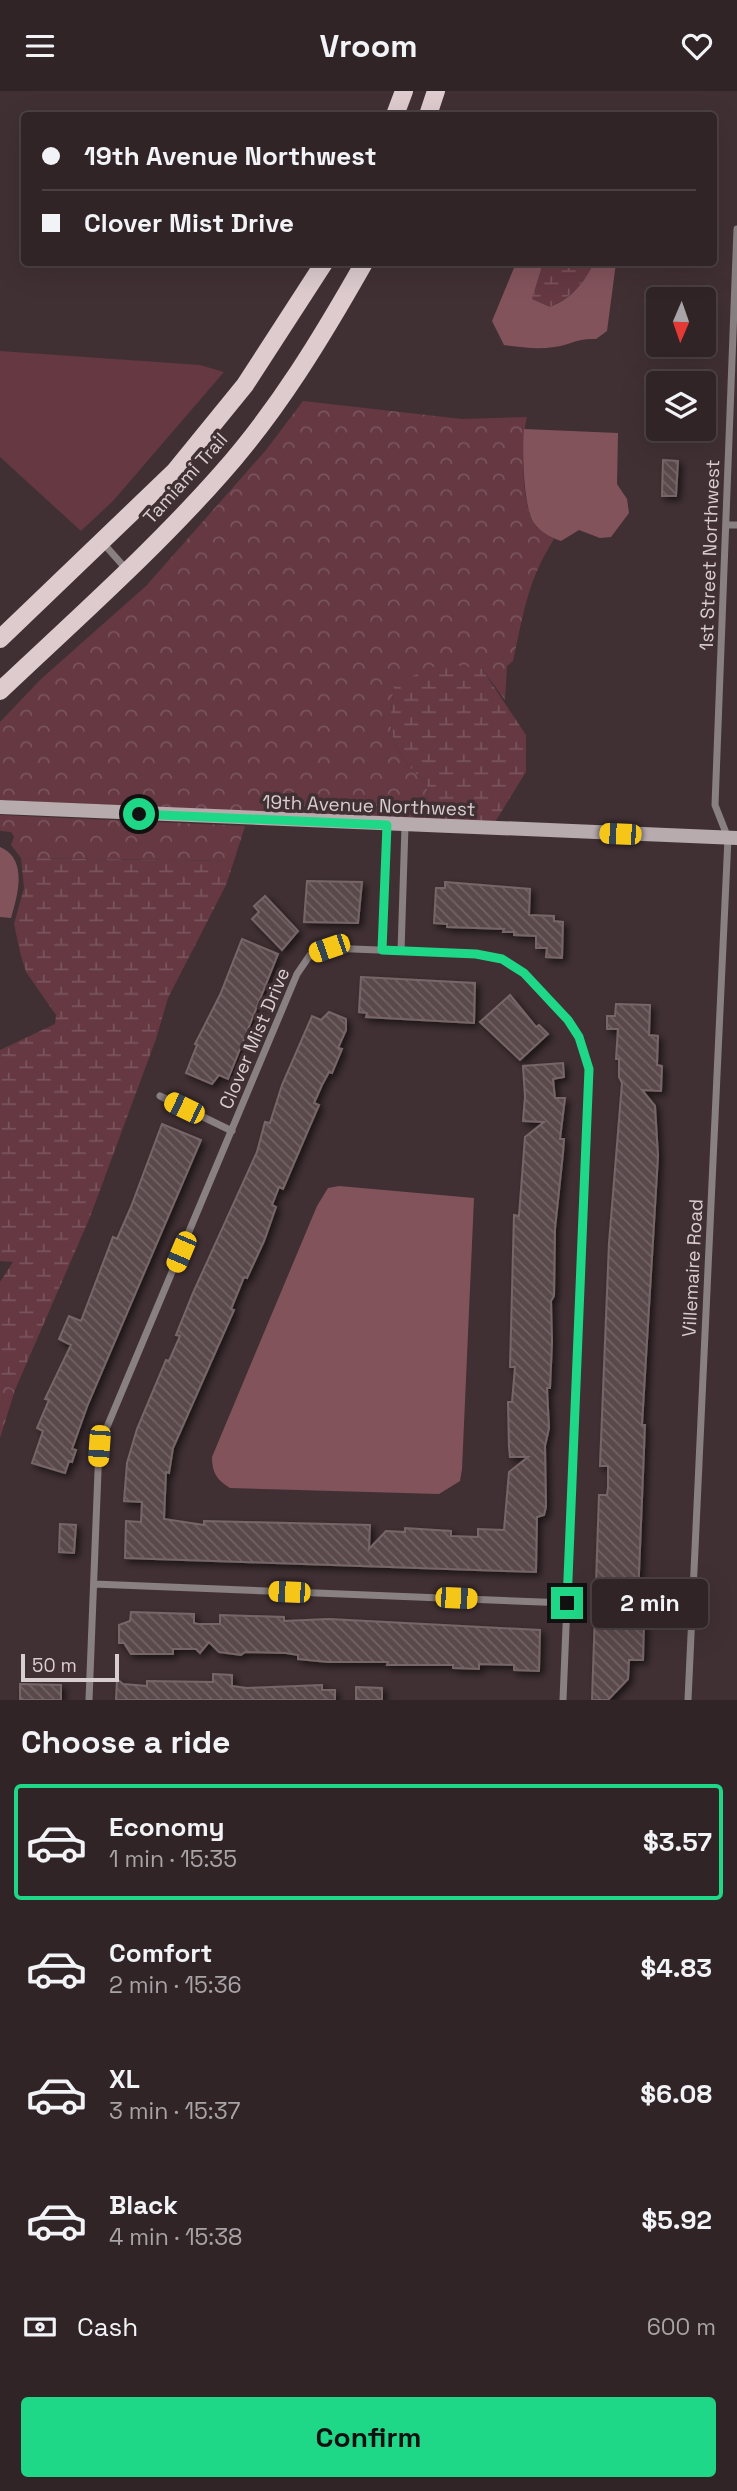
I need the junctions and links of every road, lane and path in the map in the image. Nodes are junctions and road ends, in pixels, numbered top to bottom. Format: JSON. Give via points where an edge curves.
{"nodes":[{"id":1,"x":404,"y":91,"type":"edge"},
{"id":2,"x":436,"y":91,"type":"edge"},
{"id":3,"x":396,"y":112,"type":"edge"},
{"id":4,"x":429,"y":112,"type":"edge"},
{"id":5,"x":737,"y":229,"type":"edge"},
{"id":6,"x":322,"y":266,"type":"edge"},
{"id":7,"x":362,"y":266,"type":"edge"},
{"id":8,"x":726,"y":525,"type":"junction"},
{"id":9,"x":737,"y":525,"type":"edge"},
{"id":10,"x":103,"y":543,"type":"junction"},
{"id":11,"x":127,"y":571,"type":"junction"},
{"id":12,"x":0,"y":639,"type":"edge"},
{"id":13,"x":0,"y":691,"type":"edge"},
{"id":14,"x":0,"y":807,"type":"edge"},
{"id":15,"x":387,"y":825,"type":"junction"},
{"id":16,"x":405,"y":826,"type":"junction"},
{"id":17,"x":732,"y":838,"type":"edge"},
{"id":18,"x":384,"y":881,"type":"junction"},
{"id":19,"x":403,"y":881,"type":"junction"},
{"id":20,"x":382,"y":950,"type":"junction"},
{"id":21,"x":401,"y":951,"type":"junction"},
{"id":22,"x":160,"y":1096,"type":"dead end"},
{"id":23,"x":232,"y":1131,"type":"junction"},
{"id":24,"x":94,"y":1584,"type":"junction"},
{"id":25,"x":567,"y":1603,"type":"junction"},
{"id":26,"x":89,"y":1700,"type":"edge"},
{"id":27,"x":563,"y":1700,"type":"edge"},
{"id":28,"x":688,"y":1700,"type":"edge"}],
"edges":[{"from":1,"to":3,"type":"main road"},
{"from":2,"to":4,"type":"main road"},
{"from":5,"to":8,"type":"street","name":"1st Street Northwest"},
{"from":6,"to":10,"type":"main road","name":"Tamiami Trail","via":[[245,385],[175,471]]},
{"from":7,"to":11,"type":"main road","name":"Tamiami Trail","via":[[263,422]]},
{"from":8,"to":9,"type":"street"},
{"from":8,"to":17,"type":"street","name":"1st Street Northwest","via":[[715,805]]},
{"from":10,"to":11,"type":"street"},
{"from":10,"to":12,"type":"main road","name":"Tamiami Trail"},
{"from":11,"to":13,"type":"main road","name":"Tamiami Trail"},
{"from":14,"to":15,"type":"street","name":"19th Avenue Northwest"},
{"from":15,"to":16,"type":"street","name":"19th Avenue Northwest"},
{"from":15,"to":18,"type":"street"},
{"from":16,"to":17,"type":"street","name":"19th Avenue Northwest"},
{"from":16,"to":19,"type":"street"},
{"from":17,"to":28,"type":"street","name":"Villemaire Road"},
{"from":18,"to":19,"type":"street"},
{"from":18,"to":20,"type":"street"},
{"from":19,"to":21,"type":"street"},
{"from":20,"to":21,"type":"street","name":"Clover Mist Drive"},
{"from":20,"to":23,"type":"street","name":"Clover Mist Drive","via":[[329,948],[310,955],[297,974]]},
{"from":21,"to":25,"type":"street","name":"Clover Mist Drive","via":[[502,959],[524,973],[579,1037],[589,1069]]},
{"from":22,"to":23,"type":"street"},
{"from":23,"to":24,"type":"street","name":"Clover Mist Drive","via":[[99,1446]]},
{"from":24,"to":25,"type":"street"},
{"from":24,"to":26,"type":"street","name":"Clover Mist Drive"},
{"from":25,"to":27,"type":"street","name":"Clover Mist Drive"}]}
